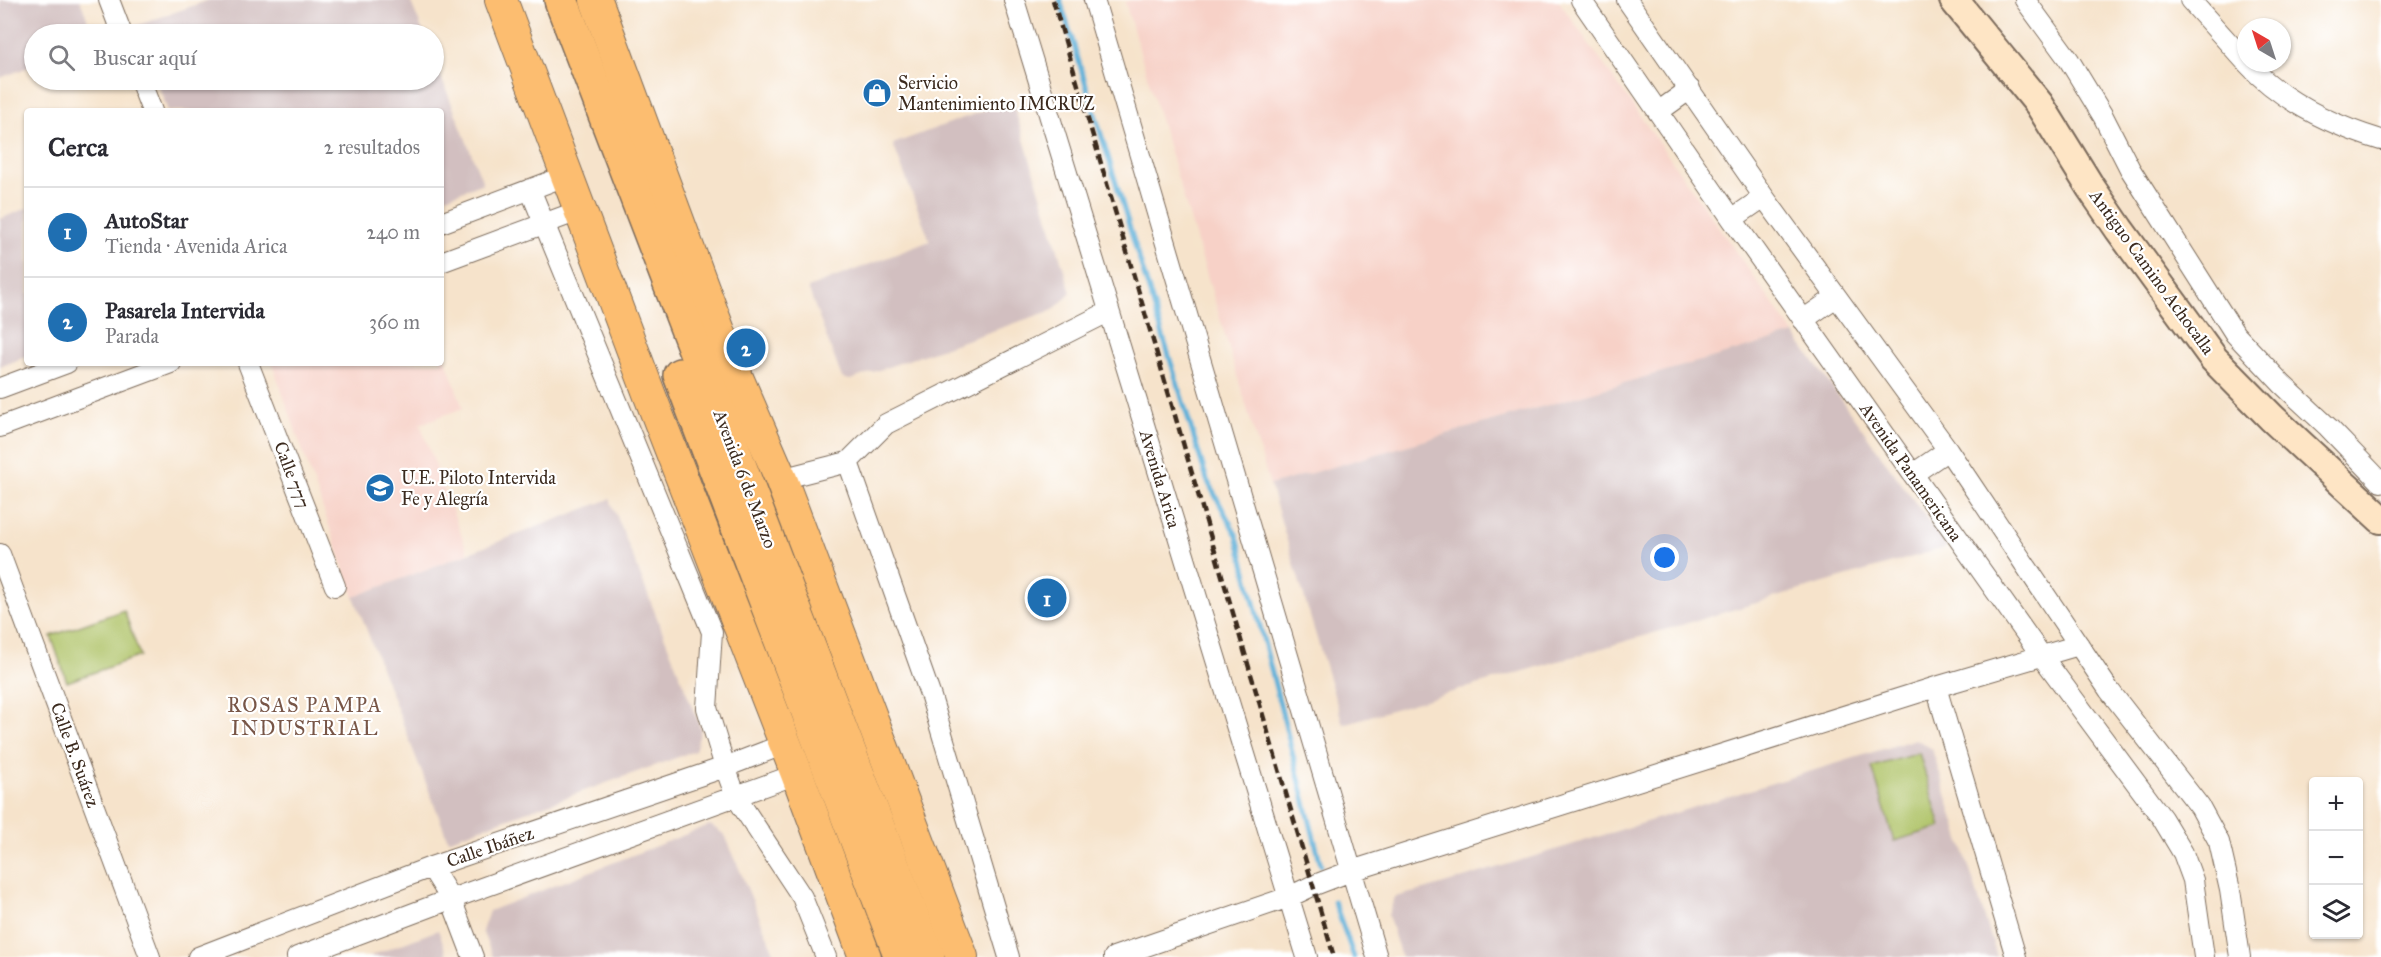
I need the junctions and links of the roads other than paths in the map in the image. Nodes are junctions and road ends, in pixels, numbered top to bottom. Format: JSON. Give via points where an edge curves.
{"nodes":[{"id":1,"x":109,"y":0,"type":"edge"},
{"id":2,"x":501,"y":0,"type":"edge"},
{"id":3,"x":538,"y":0,"type":"edge"},
{"id":4,"x":561,"y":0,"type":"edge"},
{"id":5,"x":596,"y":0,"type":"edge"},
{"id":6,"x":1014,"y":0,"type":"edge"},
{"id":7,"x":1094,"y":0,"type":"edge"},
{"id":8,"x":1581,"y":0,"type":"edge"},
{"id":9,"x":1627,"y":0,"type":"edge"},
{"id":10,"x":1954,"y":0,"type":"edge"},
{"id":11,"x":2025,"y":0,"type":"edge"},
{"id":12,"x":2190,"y":0,"type":"edge"},
{"id":13,"x":118,"y":24,"type":"edge"},
{"id":14,"x":2237,"y":53,"type":"edge"},
{"id":15,"x":2255,"y":72,"type":"edge"},
{"id":16,"x":1690,"y":89,"type":"junction"},
{"id":17,"x":144,"y":90,"type":"edge"},
{"id":18,"x":151,"y":108,"type":"edge"},
{"id":19,"x":1658,"y":112,"type":"junction"},
{"id":20,"x":2381,"y":140,"type":"edge"},
{"id":21,"x":568,"y":175,"type":"junction"},
{"id":22,"x":530,"y":189,"type":"junction"},
{"id":23,"x":1764,"y":197,"type":"junction"},
{"id":24,"x":581,"y":210,"type":"junction"},
{"id":25,"x":1731,"y":219,"type":"junction"},
{"id":26,"x":444,"y":222,"type":"edge"},
{"id":27,"x":543,"y":224,"type":"junction"},
{"id":28,"x":444,"y":261,"type":"edge"},
{"id":29,"x":1836,"y":297,"type":"junction"},
{"id":30,"x":1108,"y":312,"type":"junction"},
{"id":31,"x":1803,"y":320,"type":"junction"},
{"id":32,"x":59,"y":366,"type":"edge"},
{"id":33,"x":163,"y":366,"type":"edge"},
{"id":34,"x":249,"y":366,"type":"edge"},
{"id":35,"x":0,"y":388,"type":"edge"},
{"id":36,"x":0,"y":427,"type":"edge"},
{"id":37,"x":1948,"y":450,"type":"junction"},
{"id":38,"x":848,"y":462,"type":"junction"},
{"id":39,"x":1913,"y":474,"type":"junction"},
{"id":40,"x":781,"y":478,"type":"junction"},
{"id":41,"x":2381,"y":482,"type":"edge"},
{"id":42,"x":2381,"y":519,"type":"edge"},
{"id":43,"x":0,"y":554,"type":"edge"},
{"id":44,"x":335,"y":586,"type":"dead end"},
{"id":45,"x":2079,"y":645,"type":"junction"},
{"id":46,"x":2041,"y":655,"type":"junction"},
{"id":47,"x":1936,"y":687,"type":"junction"},
{"id":48,"x":784,"y":744,"type":"junction"},
{"id":49,"x":725,"y":767,"type":"junction"},
{"id":50,"x":797,"y":774,"type":"junction"},
{"id":51,"x":736,"y":797,"type":"junction"},
{"id":52,"x":431,"y":867,"type":"junction"},
{"id":53,"x":1351,"y":871,"type":"junction"},
{"id":54,"x":1289,"y":897,"type":"junction"},
{"id":55,"x":451,"y":899,"type":"junction"},
{"id":56,"x":150,"y":957,"type":"edge"},
{"id":57,"x":198,"y":957,"type":"edge"},
{"id":58,"x":297,"y":957,"type":"edge"},
{"id":59,"x":473,"y":957,"type":"edge"},
{"id":60,"x":826,"y":957,"type":"edge"},
{"id":61,"x":865,"y":957,"type":"edge"},
{"id":62,"x":901,"y":957,"type":"edge"},
{"id":63,"x":928,"y":957,"type":"edge"},
{"id":64,"x":962,"y":957,"type":"edge"},
{"id":65,"x":1009,"y":957,"type":"edge"},
{"id":66,"x":1114,"y":957,"type":"edge"},
{"id":67,"x":1307,"y":957,"type":"edge"},
{"id":68,"x":1377,"y":957,"type":"edge"},
{"id":69,"x":2016,"y":957,"type":"edge"},
{"id":70,"x":2204,"y":957,"type":"edge"},
{"id":71,"x":2240,"y":957,"type":"edge"}],
"edges":[{"from":1,"to":13,"type":"street"},
{"from":2,"to":21,"type":"main road"},
{"from":3,"to":62,"type":"highway","name":"Avenida 6 de Marzo"},
{"from":4,"to":63,"type":"highway","name":"Avenida 6 de Marzo"},
{"from":5,"to":40,"type":"main road","name":"Avenida 6 de Marzo","via":[[732,366]]},
{"from":6,"to":30,"type":"street","name":"Avenida Arica"},
{"from":7,"to":53,"type":"street"},
{"from":8,"to":19,"type":"street","name":"Avenida Panamericana"},
{"from":9,"to":16,"type":"street"},
{"from":10,"to":42,"type":"main road","name":"Antiguo Camino Achocalla","via":[[2039,104],[2096,196],[2214,359]]},
{"from":11,"to":41,"type":"street","via":[[2069,60],[2130,169],[2235,334]]},
{"from":12,"to":14,"type":"street"},
{"from":15,"to":20,"type":"street","via":[[2298,104],[2343,128]]},
{"from":16,"to":19,"type":"street"},
{"from":16,"to":23,"type":"street"},
{"from":17,"to":18,"type":"street"},
{"from":19,"to":25,"type":"street","name":"Avenida Panamericana"},
{"from":21,"to":22,"type":"street"},
{"from":21,"to":24,"type":"main road"},
{"from":22,"to":26,"type":"street"},
{"from":22,"to":27,"type":"street"},
{"from":23,"to":25,"type":"street"},
{"from":23,"to":29,"type":"street"},
{"from":24,"to":27,"type":"street"},
{"from":24,"to":48,"type":"main road"},
{"from":25,"to":31,"type":"street","name":"Avenida Panamericana"},
{"from":27,"to":28,"type":"street"},
{"from":27,"to":49,"type":"street","via":[[712,632],[707,708]]},
{"from":29,"to":31,"type":"street"},
{"from":29,"to":37,"type":"street"},
{"from":30,"to":38,"type":"street","via":[[886,424]]},
{"from":30,"to":54,"type":"street","name":"Avenida Arica"},
{"from":31,"to":39,"type":"street","name":"Avenida Panamericana"},
{"from":32,"to":35,"type":"street"},
{"from":33,"to":36,"type":"street"},
{"from":34,"to":44,"type":"street","name":"Calle 777"},
{"from":37,"to":39,"type":"street"},
{"from":37,"to":45,"type":"street"},
{"from":38,"to":40,"type":"street"},
{"from":38,"to":65,"type":"street","via":[[931,697]]},
{"from":39,"to":46,"type":"street","name":"Avenida Panamericana"},
{"from":40,"to":64,"type":"main road","name":"Avenida 6 de Marzo"},
{"from":43,"to":56,"type":"street","name":"Calle B. Suárez"},
{"from":45,"to":46,"type":"street"},
{"from":45,"to":71,"type":"street","via":[[2200,807],[2219,842]]},
{"from":46,"to":47,"type":"street"},
{"from":46,"to":70,"type":"street","name":"Avenida Panamericana","via":[[2162,818],[2183,853],[2193,880]]},
{"from":47,"to":53,"type":"street"},
{"from":47,"to":69,"type":"street"},
{"from":48,"to":49,"type":"street","name":"Calle Ibáñez"},
{"from":48,"to":50,"type":"main road"},
{"from":49,"to":51,"type":"street"},
{"from":49,"to":52,"type":"street","name":"Calle Ibáñez"},
{"from":50,"to":51,"type":"street","name":"Calle Ibáñez"},
{"from":50,"to":61,"type":"main road"},
{"from":51,"to":55,"type":"street","name":"Calle Ibáñez"},
{"from":51,"to":60,"type":"street","via":[[802,897]]},
{"from":52,"to":55,"type":"street"},
{"from":52,"to":57,"type":"street","name":"Calle Ibáñez"},
{"from":53,"to":54,"type":"street"},
{"from":53,"to":68,"type":"street"},
{"from":54,"to":66,"type":"street"},
{"from":54,"to":67,"type":"street","name":"Avenida Arica"},
{"from":55,"to":58,"type":"street","name":"Calle Ibáñez"},
{"from":55,"to":59,"type":"street"}]}
